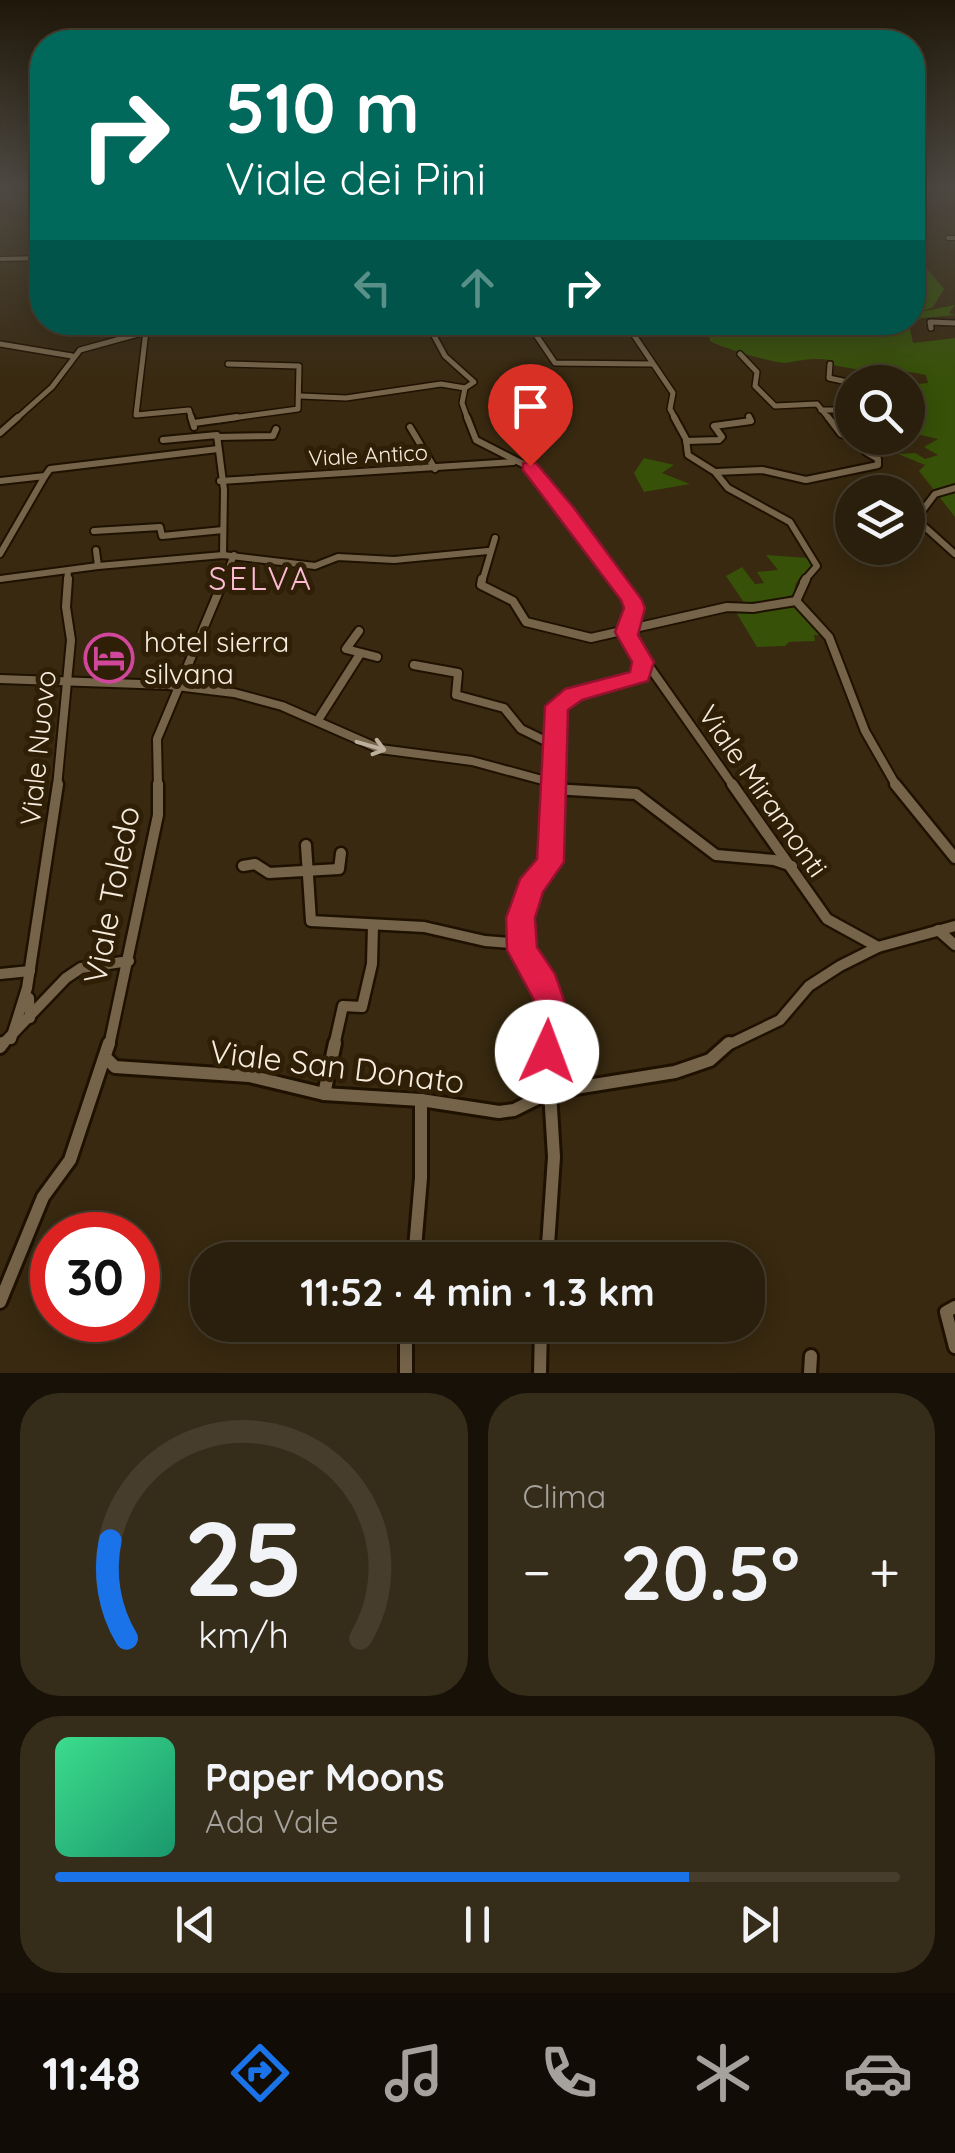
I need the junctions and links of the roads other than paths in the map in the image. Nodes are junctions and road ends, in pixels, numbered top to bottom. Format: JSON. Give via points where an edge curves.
{"nodes":[{"id":1,"x":30,"y":258,"type":"edge"},
{"id":2,"x":0,"y":259,"type":"edge"},
{"id":3,"x":955,"y":323,"type":"edge"},
{"id":4,"x":931,"y":328,"type":"dead end"},
{"id":5,"x":134,"y":335,"type":"edge"},
{"id":6,"x":146,"y":335,"type":"edge"},
{"id":7,"x":434,"y":335,"type":"edge"},
{"id":8,"x":536,"y":335,"type":"edge"},
{"id":9,"x":633,"y":335,"type":"edge"},
{"id":10,"x":0,"y":344,"type":"edge"},
{"id":11,"x":740,"y":354,"type":"dead end"},
{"id":12,"x":72,"y":356,"type":"junction"},
{"id":13,"x":228,"y":364,"type":"dead end"},
{"id":14,"x":652,"y":364,"type":"junction"},
{"id":15,"x":830,"y":364,"type":"dead end"},
{"id":16,"x":835,"y":380,"type":"edge"},
{"id":17,"x":465,"y":388,"type":"junction"},
{"id":18,"x":301,"y":396,"type":"junction"},
{"id":19,"x":821,"y":410,"type":"junction"},
{"id":20,"x":835,"y":410,"type":"edge"},
{"id":21,"x":749,"y":416,"type":"dead end"},
{"id":22,"x":194,"y":423,"type":"junction"},
{"id":23,"x":410,"y":427,"type":"dead end"},
{"id":24,"x":835,"y":427,"type":"edge"},
{"id":25,"x":276,"y":429,"type":"dead end"},
{"id":26,"x":0,"y":433,"type":"edge"},
{"id":27,"x":196,"y":436,"type":"junction"},
{"id":28,"x":217,"y":437,"type":"junction"},
{"id":29,"x":163,"y":440,"type":"dead end"},
{"id":30,"x":686,"y":441,"type":"junction"},
{"id":31,"x":218,"y":450,"type":"junction"},
{"id":32,"x":871,"y":455,"type":"edge"},
{"id":33,"x":517,"y":462,"type":"junction"},
{"id":34,"x":435,"y":469,"type":"junction"},
{"id":35,"x":714,"y":472,"type":"junction"},
{"id":36,"x":45,"y":476,"type":"junction"},
{"id":37,"x":0,"y":481,"type":"edge"},
{"id":38,"x":220,"y":481,"type":"junction"},
{"id":39,"x":955,"y":488,"type":"edge"},
{"id":40,"x":224,"y":530,"type":"junction"},
{"id":41,"x":94,"y":531,"type":"dead end"},
{"id":42,"x":495,"y":538,"type":"dead end"},
{"id":43,"x":3,"y":544,"type":"edge"},
{"id":44,"x":96,"y":550,"type":"dead end"},
{"id":45,"x":488,"y":551,"type":"junction"},
{"id":46,"x":0,"y":554,"type":"edge"},
{"id":47,"x":955,"y":554,"type":"edge"},
{"id":48,"x":223,"y":555,"type":"junction"},
{"id":49,"x":234,"y":555,"type":"junction"},
{"id":50,"x":98,"y":566,"type":"junction"},
{"id":51,"x":68,"y":572,"type":"junction"},
{"id":52,"x":0,"y":579,"type":"edge"},
{"id":53,"x":796,"y":600,"type":"junction"},
{"id":54,"x":359,"y":631,"type":"dead end"},
{"id":55,"x":626,"y":634,"type":"junction"},
{"id":56,"x":360,"y":654,"type":"junction"},
{"id":57,"x":377,"y":657,"type":"dead end"},
{"id":58,"x":643,"y":662,"type":"junction"},
{"id":59,"x":414,"y":665,"type":"dead end"},
{"id":60,"x":0,"y":679,"type":"edge"},
{"id":61,"x":67,"y":684,"type":"junction"},
{"id":62,"x":180,"y":684,"type":"junction"},
{"id":63,"x":318,"y":720,"type":"junction"},
{"id":64,"x":556,"y":746,"type":"junction"},
{"id":65,"x":552,"y":789,"type":"junction"},
{"id":66,"x":306,"y":845,"type":"dead end"},
{"id":67,"x":341,"y":853,"type":"dead end"},
{"id":68,"x":955,"y":858,"type":"edge"},
{"id":69,"x":243,"y":866,"type":"dead end"},
{"id":70,"x":792,"y":866,"type":"junction"},
{"id":71,"x":308,"y":870,"type":"junction"},
{"id":72,"x":373,"y":925,"type":"junction"},
{"id":73,"x":955,"y":926,"type":"edge"},
{"id":74,"x":938,"y":930,"type":"junction"},
{"id":75,"x":522,"y":944,"type":"junction"},
{"id":76,"x":955,"y":945,"type":"edge"},
{"id":77,"x":878,"y":947,"type":"junction"},
{"id":78,"x":129,"y":961,"type":"junction"},
{"id":79,"x":30,"y":971,"type":"junction"},
{"id":80,"x":0,"y":974,"type":"edge"},
{"id":81,"x":28,"y":993,"type":"junction"},
{"id":82,"x":45,"y":1000,"type":"junction"},
{"id":83,"x":26,"y":1014,"type":"junction"},
{"id":84,"x":0,"y":1047,"type":"edge"},
{"id":85,"x":106,"y":1058,"type":"junction"},
{"id":86,"x":550,"y":1092,"type":"junction"},
{"id":87,"x":324,"y":1094,"type":"junction"},
{"id":88,"x":421,"y":1100,"type":"junction"},
{"id":89,"x":416,"y":1242,"type":"edge"},
{"id":90,"x":549,"y":1242,"type":"edge"},
{"id":91,"x":0,"y":1302,"type":"edge"},
{"id":92,"x":955,"y":1307,"type":"edge"},
{"id":93,"x":406,"y":1342,"type":"edge"},
{"id":94,"x":541,"y":1342,"type":"edge"},
{"id":95,"x":955,"y":1347,"type":"edge"},
{"id":96,"x":810,"y":1356,"type":"dead end"},
{"id":97,"x":406,"y":1373,"type":"edge"},
{"id":98,"x":540,"y":1373,"type":"edge"},
{"id":99,"x":810,"y":1373,"type":"edge"}],
"edges":[{"from":1,"to":2,"type":"street"},
{"from":3,"to":4,"type":"street","via":[[930,322]]},
{"from":5,"to":12,"type":"street"},
{"from":6,"to":22,"type":"street","via":[[136,415],[189,410]]},
{"from":7,"to":17,"type":"street","name":"Viale Miramonti","via":[[473,380]]},
{"from":8,"to":14,"type":"street","via":[[554,364]]},
{"from":9,"to":14,"type":"street"},
{"from":10,"to":12,"type":"street"},
{"from":11,"to":19,"type":"street","via":[[757,372],[754,386],[775,406],[817,404]]},
{"from":12,"to":26,"type":"street","via":[[56,384]]},
{"from":13,"to":18,"type":"street","via":[[300,366]]},
{"from":14,"to":30,"type":"street","via":[[673,392],[672,413]]},
{"from":15,"to":16,"type":"street","via":[[828,378]]},
{"from":17,"to":18,"type":"street","via":[[441,384],[346,398]]},
{"from":17,"to":33,"type":"street","name":"Viale Miramonti","via":[[462,402],[476,440]]},
{"from":18,"to":22,"type":"street","via":[[298,409]]},
{"from":19,"to":20,"type":"street"},
{"from":19,"to":24,"type":"street"},
{"from":21,"to":30,"type":"street","via":[[751,421],[714,426],[720,440]]},
{"from":22,"to":27,"type":"street"},
{"from":23,"to":34,"type":"street"},
{"from":25,"to":28,"type":"street","via":[[272,436]]},
{"from":27,"to":28,"type":"street"},
{"from":27,"to":29,"type":"street"},
{"from":28,"to":31,"type":"street"},
{"from":30,"to":35,"type":"street","via":[[694,462]]},
{"from":31,"to":36,"type":"street","via":[[50,469]]},
{"from":31,"to":38,"type":"street"},
{"from":32,"to":35,"type":"street","via":[[878,466],[806,480],[762,470]]},
{"from":33,"to":34,"type":"street","name":"Viale Antico"},
{"from":33,"to":55,"type":"street","name":"Viale Miramonti","via":[[530,466],[551,491],[632,600]]},
{"from":34,"to":38,"type":"street","name":"Viale Antico"},
{"from":35,"to":53,"type":"street","via":[[728,488],[790,522],[817,566]]},
{"from":36,"to":37,"type":"street"},
{"from":36,"to":43,"type":"street"},
{"from":38,"to":40,"type":"street"},
{"from":39,"to":47,"type":"street","via":[[935,494],[916,519]]},
{"from":40,"to":41,"type":"street","via":[[162,536],[154,526]]},
{"from":40,"to":48,"type":"street"},
{"from":42,"to":45,"type":"street"},
{"from":43,"to":46,"type":"street"},
{"from":44,"to":50,"type":"street"},
{"from":45,"to":49,"type":"street","via":[[394,560],[338,557],[315,566]]},
{"from":45,"to":55,"type":"street","via":[[481,585],[514,601],[526,622],[591,638]]},
{"from":48,"to":49,"type":"street"},
{"from":48,"to":50,"type":"street"},
{"from":49,"to":62,"type":"street","name":"Viale Toledo"},
{"from":50,"to":51,"type":"street"},
{"from":51,"to":52,"type":"street"},
{"from":51,"to":61,"type":"street","name":"Viale Nuovo"},
{"from":53,"to":55,"type":"street","via":[[727,606]]},
{"from":53,"to":68,"type":"street","via":[[833,638],[881,758]]},
{"from":54,"to":56,"type":"street","via":[[346,649]]},
{"from":55,"to":58,"type":"street","name":"Viale Miramonti"},
{"from":56,"to":57,"type":"street"},
{"from":56,"to":63,"type":"street"},
{"from":58,"to":64,"type":"street","via":[[640,676],[562,700],[555,713]]},
{"from":58,"to":70,"type":"street","name":"Viale Miramonti"},
{"from":59,"to":64,"type":"street","via":[[458,673],[456,696],[504,708],[521,729]]},
{"from":60,"to":61,"type":"street"},
{"from":61,"to":62,"type":"street"},
{"from":61,"to":79,"type":"street","name":"Viale Nuovo","via":[[54,824]]},
{"from":62,"to":63,"type":"street","via":[[266,701]]},
{"from":62,"to":78,"type":"street","name":"Viale Toledo","via":[[157,738],[158,815]]},
{"from":63,"to":65,"type":"street","one_way":true,"via":[[376,748],[482,764]]},
{"from":64,"to":65,"type":"street"},
{"from":65,"to":70,"type":"street","via":[[636,794],[716,855]]},
{"from":65,"to":75,"type":"street","via":[[551,862],[530,887]]},
{"from":66,"to":71,"type":"street"},
{"from":67,"to":71,"type":"street","via":[[339,869]]},
{"from":69,"to":71,"type":"street","via":[[255,864],[269,873]]},
{"from":70,"to":77,"type":"street","name":"Viale Miramonti","via":[[827,920]]},
{"from":71,"to":72,"type":"street","via":[[311,921]]},
{"from":72,"to":75,"type":"street"},
{"from":72,"to":87,"type":"street","via":[[367,991],[362,1007],[344,1006]]},
{"from":73,"to":74,"type":"street","name":"Viale San Donato"},
{"from":74,"to":76,"type":"street"},
{"from":74,"to":77,"type":"street","name":"Viale San Donato"},
{"from":75,"to":86,"type":"street","via":[[549,1000]]},
{"from":77,"to":86,"type":"street","name":"Viale San Donato","via":[[809,986],[780,1020],[731,1042],[710,1060]]},
{"from":78,"to":82,"type":"street","via":[[81,968]]},
{"from":78,"to":85,"type":"street","name":"Viale Toledo"},
{"from":79,"to":80,"type":"street"},
{"from":79,"to":81,"type":"street","name":"Viale Nuovo"},
{"from":81,"to":82,"type":"street","via":[[38,1003]]},
{"from":81,"to":83,"type":"street","name":"Viale Nuovo"},
{"from":82,"to":83,"type":"street"},
{"from":83,"to":84,"type":"street","name":"Viale Nuovo"},
{"from":85,"to":87,"type":"street","name":"Viale San Donato","via":[[115,1067],[249,1076]]},
{"from":85,"to":91,"type":"street","name":"Viale Toledo","via":[[70,1160],[43,1197]]},
{"from":86,"to":88,"type":"street","name":"Viale San Donato","via":[[498,1112]]},
{"from":86,"to":90,"type":"street"},
{"from":87,"to":88,"type":"street","name":"Viale San Donato"},
{"from":88,"to":89,"type":"street"},
{"from":92,"to":95,"type":"street","via":[[946,1312]]},
{"from":93,"to":97,"type":"street"},
{"from":94,"to":98,"type":"street"},
{"from":96,"to":99,"type":"street"}]}
